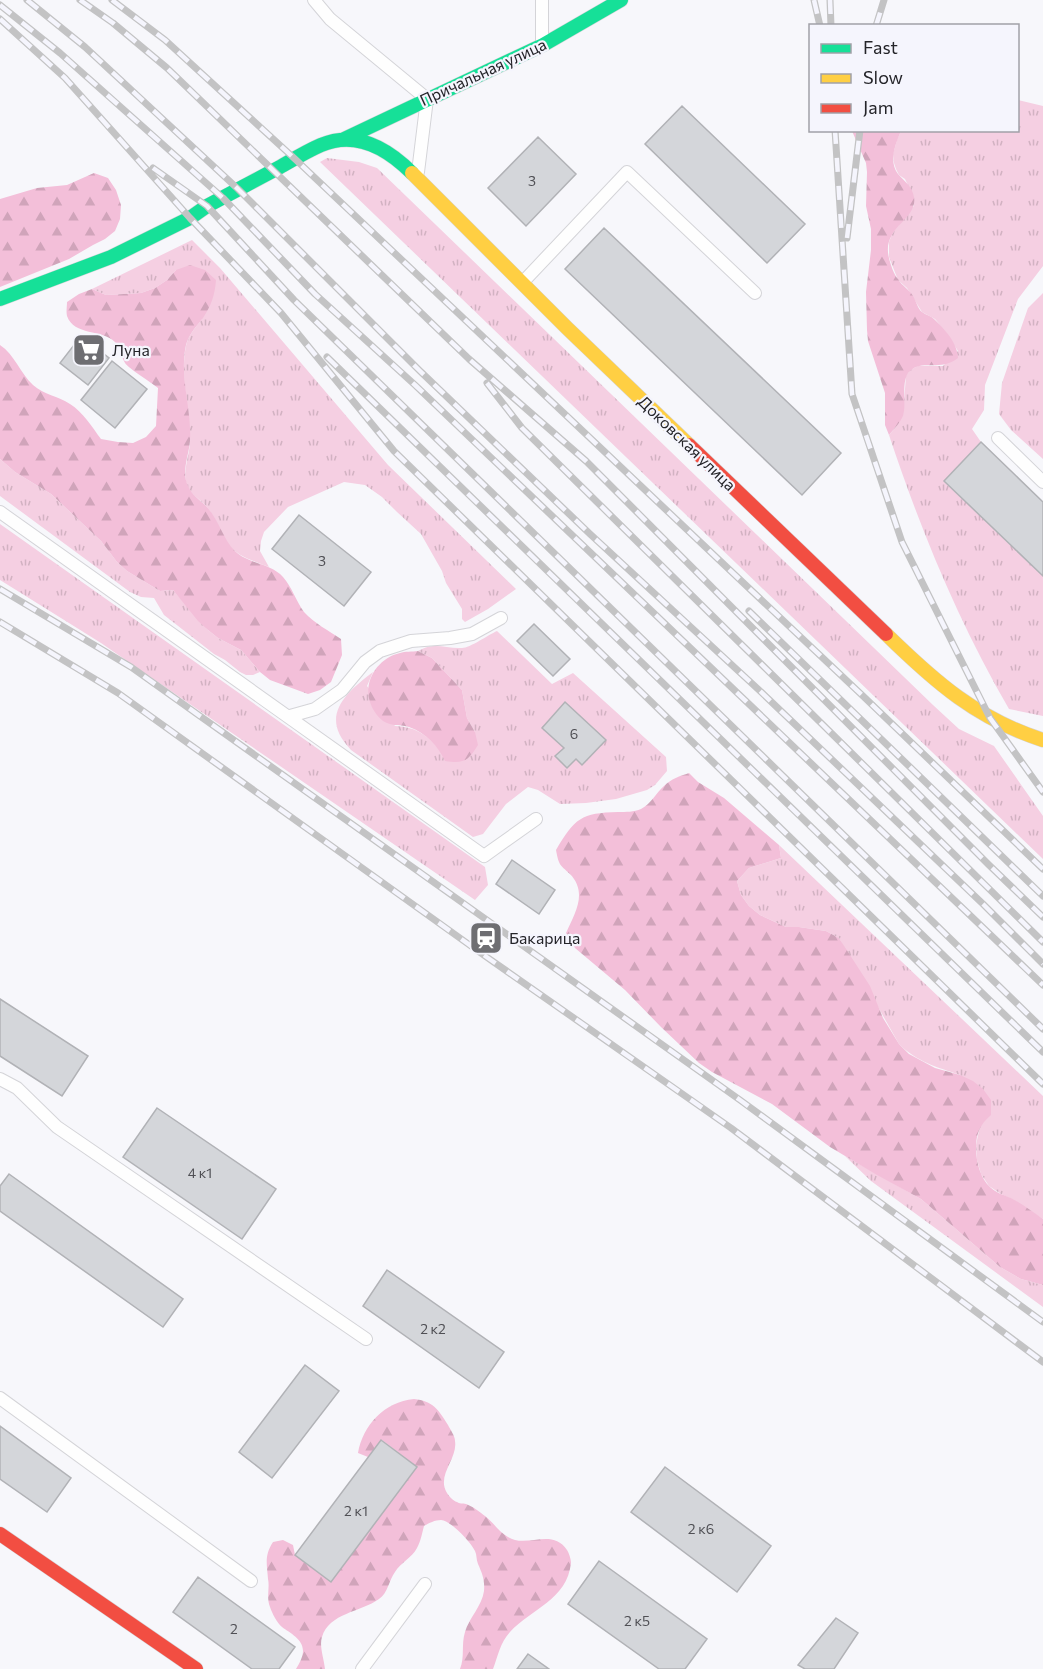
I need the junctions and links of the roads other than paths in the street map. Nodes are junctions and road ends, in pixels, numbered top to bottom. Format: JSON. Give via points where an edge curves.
{"nodes":[{"id":1,"x":314,"y":0,"type":"edge"},
{"id":2,"x":542,"y":0,"type":"edge"},
{"id":3,"x":621,"y":0,"type":"edge"},
{"id":4,"x":543,"y":45,"type":"junction"},
{"id":5,"x":427,"y":99,"type":"junction"},
{"id":6,"x":342,"y":140,"type":"junction"},
{"id":7,"x":417,"y":179,"type":"junction"},
{"id":8,"x":522,"y":283,"type":"junction"},
{"id":9,"x":755,"y":293,"type":"dead end"},
{"id":10,"x":0,"y":299,"type":"edge"},
{"id":11,"x":998,"y":438,"type":"dead end"},
{"id":12,"x":1043,"y":482,"type":"edge"},
{"id":13,"x":0,"y":512,"type":"edge"},
{"id":14,"x":501,"y":618,"type":"dead end"},
{"id":15,"x":290,"y":717,"type":"junction"},
{"id":16,"x":1043,"y":740,"type":"edge"},
{"id":17,"x":536,"y":819,"type":"dead end"},
{"id":18,"x":0,"y":1079,"type":"edge"},
{"id":19,"x":366,"y":1339,"type":"dead end"},
{"id":20,"x":0,"y":1398,"type":"edge"},
{"id":21,"x":0,"y":1534,"type":"edge"},
{"id":22,"x":251,"y":1581,"type":"dead end"},
{"id":23,"x":425,"y":1584,"type":"dead end"},
{"id":24,"x":196,"y":1669,"type":"edge"},
{"id":25,"x":362,"y":1669,"type":"edge"}],
"edges":[{"from":1,"to":5,"type":"lane","via":[[330,19]]},
{"from":2,"to":4,"type":"lane"},
{"from":3,"to":4,"type":"street","name":"Причальная улица"},
{"from":4,"to":5,"type":"street","name":"Причальная улица"},
{"from":5,"to":6,"type":"street","name":"Причальная улица"},
{"from":5,"to":7,"type":"lane"},
{"from":6,"to":7,"type":"street","name":"Доковская улица","via":[[378,145]]},
{"from":6,"to":10,"type":"street","via":[[313,149],[111,257]]},
{"from":7,"to":8,"type":"street","name":"Доковская улица"},
{"from":8,"to":9,"type":"lane","via":[[627,172]]},
{"from":8,"to":16,"type":"street","name":"Доковская улица","via":[[926,673],[971,708]]},
{"from":11,"to":12,"type":"lane"},
{"from":13,"to":15,"type":"lane"},
{"from":14,"to":15,"type":"lane","via":[[472,634],[411,640],[380,651],[365,662],[342,690],[315,710]]},
{"from":15,"to":17,"type":"lane","via":[[484,856]]},
{"from":18,"to":19,"type":"lane","via":[[17,1088],[57,1127]]},
{"from":20,"to":22,"type":"lane"},
{"from":21,"to":24,"type":"street"},
{"from":23,"to":25,"type":"lane"}]}
